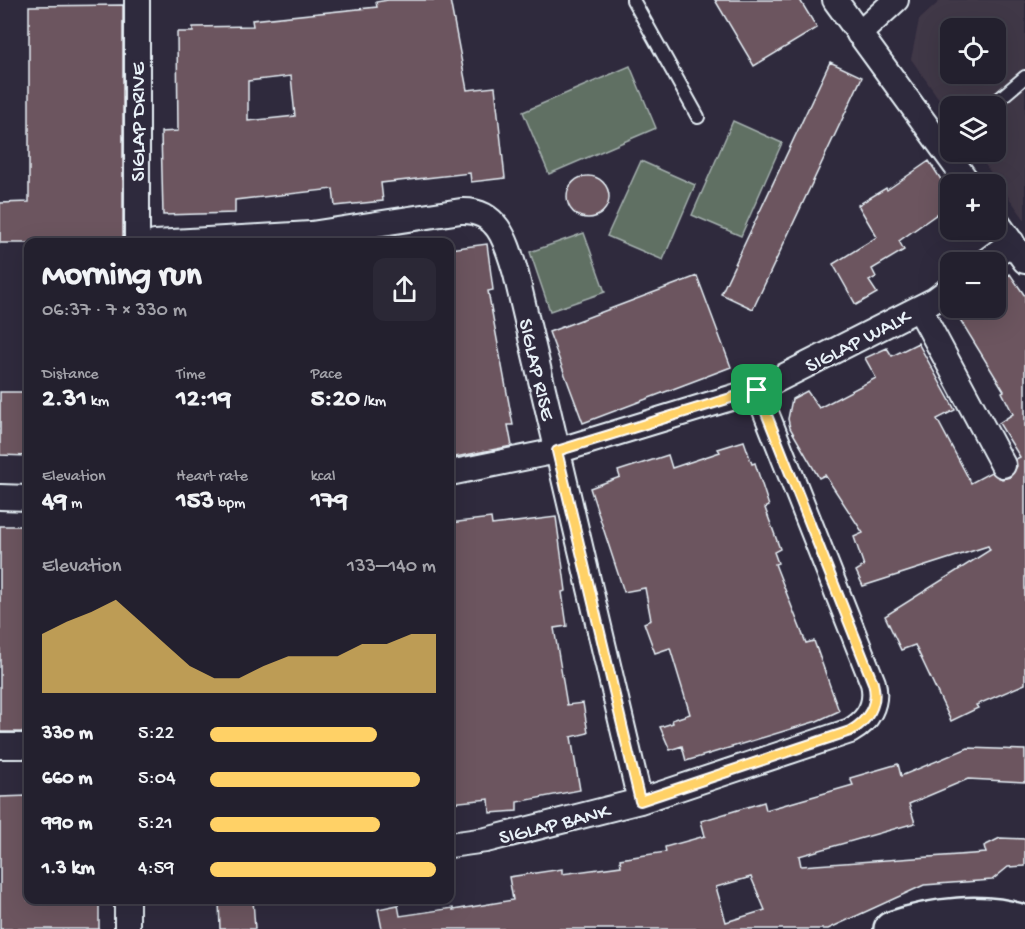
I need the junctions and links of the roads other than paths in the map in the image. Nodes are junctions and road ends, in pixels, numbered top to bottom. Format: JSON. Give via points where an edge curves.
{"nodes":[{"id":1,"x":137,"y":0,"type":"edge"},
{"id":2,"x":633,"y":0,"type":"edge"},
{"id":3,"x":835,"y":0,"type":"edge"},
{"id":4,"x":896,"y":0,"type":"edge"},
{"id":5,"x":859,"y":34,"type":"junction"},
{"id":6,"x":1025,"y":77,"type":"edge"},
{"id":7,"x":1003,"y":96,"type":"edge"},
{"id":8,"x":698,"y":117,"type":"dead end"},
{"id":9,"x":940,"y":136,"type":"edge"},
{"id":10,"x":1006,"y":235,"type":"edge"},
{"id":11,"x":137,"y":238,"type":"edge"},
{"id":12,"x":242,"y":238,"type":"edge"},
{"id":13,"x":1018,"y":252,"type":"edge"},
{"id":14,"x":940,"y":295,"type":"edge"},
{"id":15,"x":919,"y":308,"type":"junction"},
{"id":16,"x":757,"y":390,"type":"junction"},
{"id":17,"x":557,"y":451,"type":"junction"},
{"id":18,"x":1003,"y":465,"type":"dead end"},
{"id":19,"x":454,"y":472,"type":"edge"},
{"id":20,"x":0,"y":497,"type":"edge"},
{"id":21,"x":24,"y":498,"type":"edge"},
{"id":22,"x":0,"y":746,"type":"edge"},
{"id":23,"x":24,"y":746,"type":"edge"},
{"id":24,"x":640,"y":801,"type":"junction"},
{"id":25,"x":454,"y":844,"type":"edge"},
{"id":26,"x":127,"y":904,"type":"edge"},
{"id":27,"x":1025,"y":923,"type":"edge"},
{"id":28,"x":127,"y":929,"type":"edge"},
{"id":29,"x":891,"y":929,"type":"edge"}],
"edges":[{"from":1,"to":11,"type":"street","name":"SIGLAP DRIVE"},
{"from":2,"to":8,"type":"lane"},
{"from":3,"to":5,"type":"street"},
{"from":4,"to":5,"type":"street"},
{"from":5,"to":9,"type":"street"},
{"from":6,"to":7,"type":"lane"},
{"from":10,"to":13,"type":"street"},
{"from":12,"to":17,"type":"street","name":"SIGLAP RISE","via":[[311,234],[462,211],[479,212],[494,220],[505,239],[516,274]]},
{"from":14,"to":15,"type":"street","name":"SIGLAP WALK"},
{"from":15,"to":16,"type":"street","name":"SIGLAP WALK"},
{"from":15,"to":18,"type":"street","name":"SIGLAP WALK"},
{"from":16,"to":17,"type":"street","name":"SIGLAP WALK"},
{"from":16,"to":24,"type":"street","name":"SIGLAP BANK","via":[[873,683],[873,706],[865,720],[850,731]]},
{"from":17,"to":19,"type":"street","name":"SIGLAP WALK"},
{"from":17,"to":24,"type":"street","name":"SIGLAP RISE"},
{"from":20,"to":21,"type":"street"},
{"from":22,"to":23,"type":"street"},
{"from":24,"to":25,"type":"street","name":"SIGLAP BANK"},
{"from":26,"to":28,"type":"street"},
{"from":27,"to":29,"type":"main road","via":[[1009,917],[972,916],[921,920]]}]}
